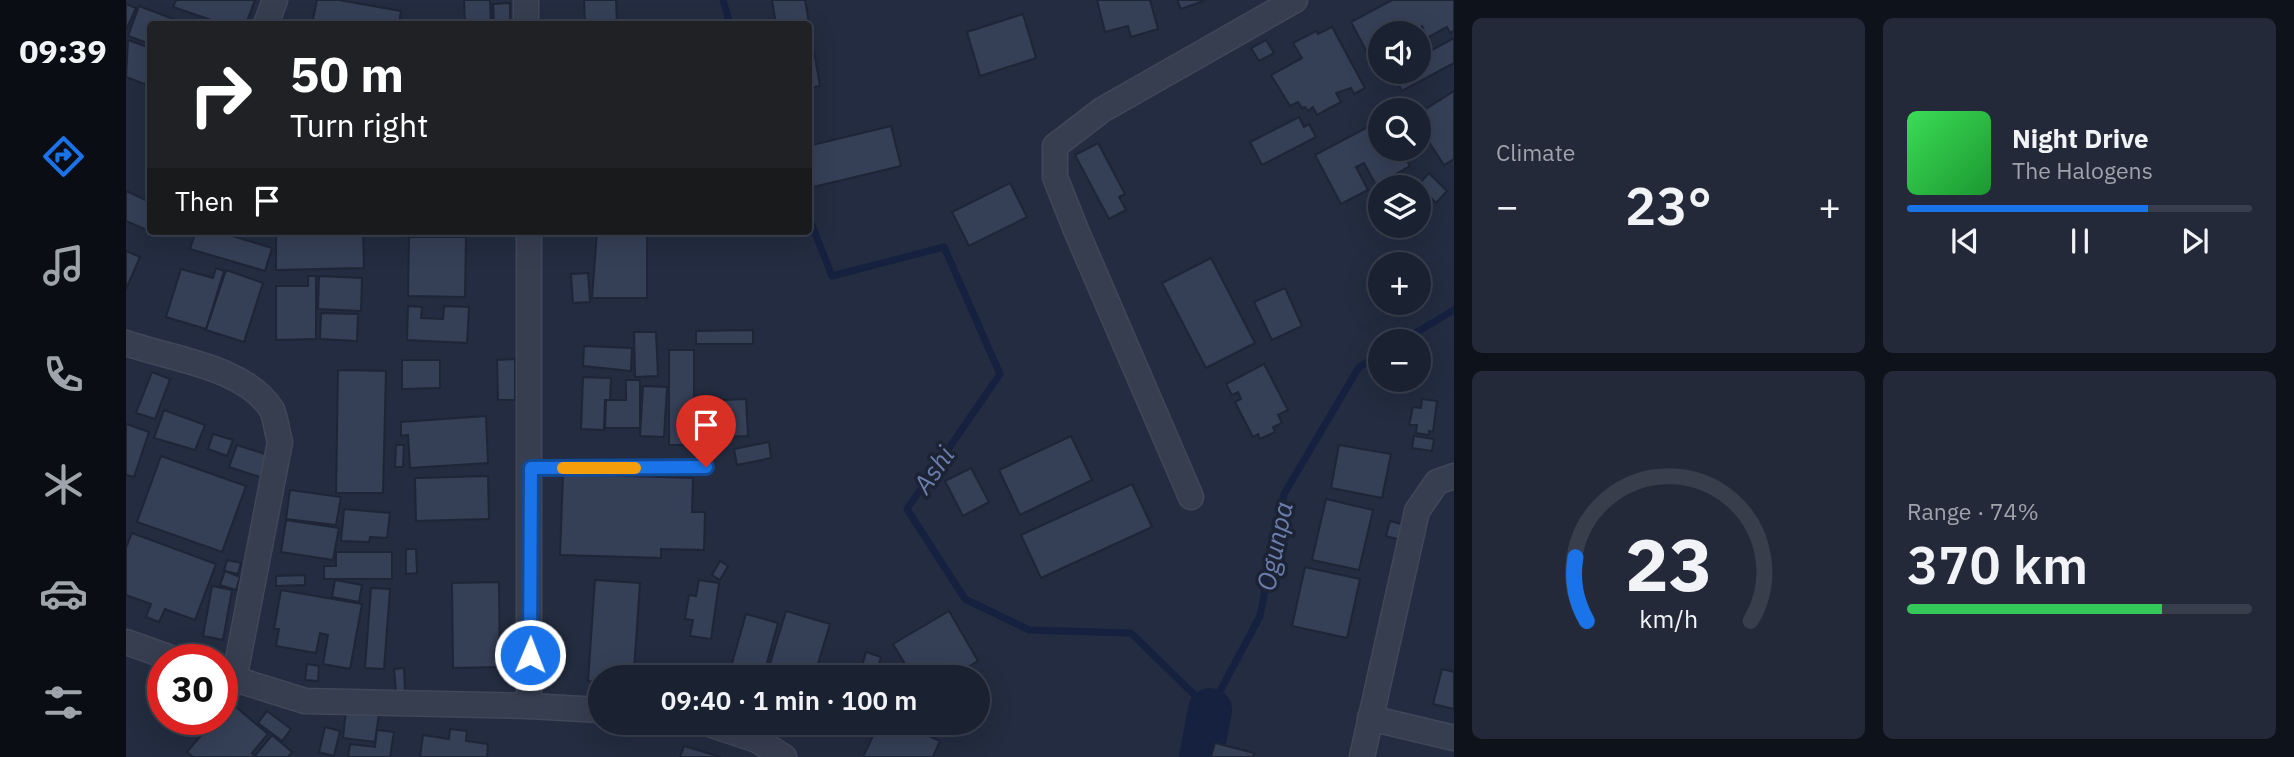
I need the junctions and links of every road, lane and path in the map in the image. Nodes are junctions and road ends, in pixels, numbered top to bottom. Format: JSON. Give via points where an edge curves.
{"nodes":[{"id":1,"x":275,"y":0,"type":"edge"},
{"id":2,"x":526,"y":0,"type":"edge"},
{"id":3,"x":1296,"y":0,"type":"edge"},
{"id":4,"x":267,"y":21,"type":"edge"},
{"id":5,"x":526,"y":21,"type":"edge"},
{"id":6,"x":529,"y":235,"type":"edge"},
{"id":7,"x":126,"y":343,"type":"edge"},
{"id":8,"x":706,"y":467,"type":"dead end"},
{"id":9,"x":531,"y":468,"type":"junction"},
{"id":10,"x":1454,"y":475,"type":"edge"},
{"id":11,"x":1191,"y":497,"type":"dead end"},
{"id":12,"x":126,"y":642,"type":"edge"},
{"id":13,"x":235,"y":644,"type":"edge"},
{"id":14,"x":147,"y":649,"type":"edge"},
{"id":15,"x":238,"y":681,"type":"edge"},
{"id":16,"x":529,"y":706,"type":"junction"},
{"id":17,"x":588,"y":709,"type":"edge"},
{"id":18,"x":1370,"y":718,"type":"junction"},
{"id":19,"x":742,"y":735,"type":"edge"},
{"id":20,"x":1454,"y":738,"type":"edge"},
{"id":21,"x":784,"y":757,"type":"edge"},
{"id":22,"x":1362,"y":757,"type":"edge"}],
"edges":[{"from":1,"to":4,"type":"street"},
{"from":2,"to":5,"type":"street"},
{"from":3,"to":11,"type":"street","via":[[1102,110],[1055,146],[1055,177]]},
{"from":6,"to":9,"type":"street"},
{"from":7,"to":13,"type":"street","via":[[235,377],[272,411],[280,442]]},
{"from":8,"to":9,"type":"lane"},
{"from":9,"to":16,"type":"street"},
{"from":10,"to":18,"type":"street","via":[[1437,482],[1417,511]]},
{"from":12,"to":14,"type":"street"},
{"from":15,"to":16,"type":"street","via":[[305,701]]},
{"from":16,"to":17,"type":"street"},
{"from":18,"to":20,"type":"street"},
{"from":18,"to":22,"type":"street"},
{"from":19,"to":21,"type":"street"}]}
